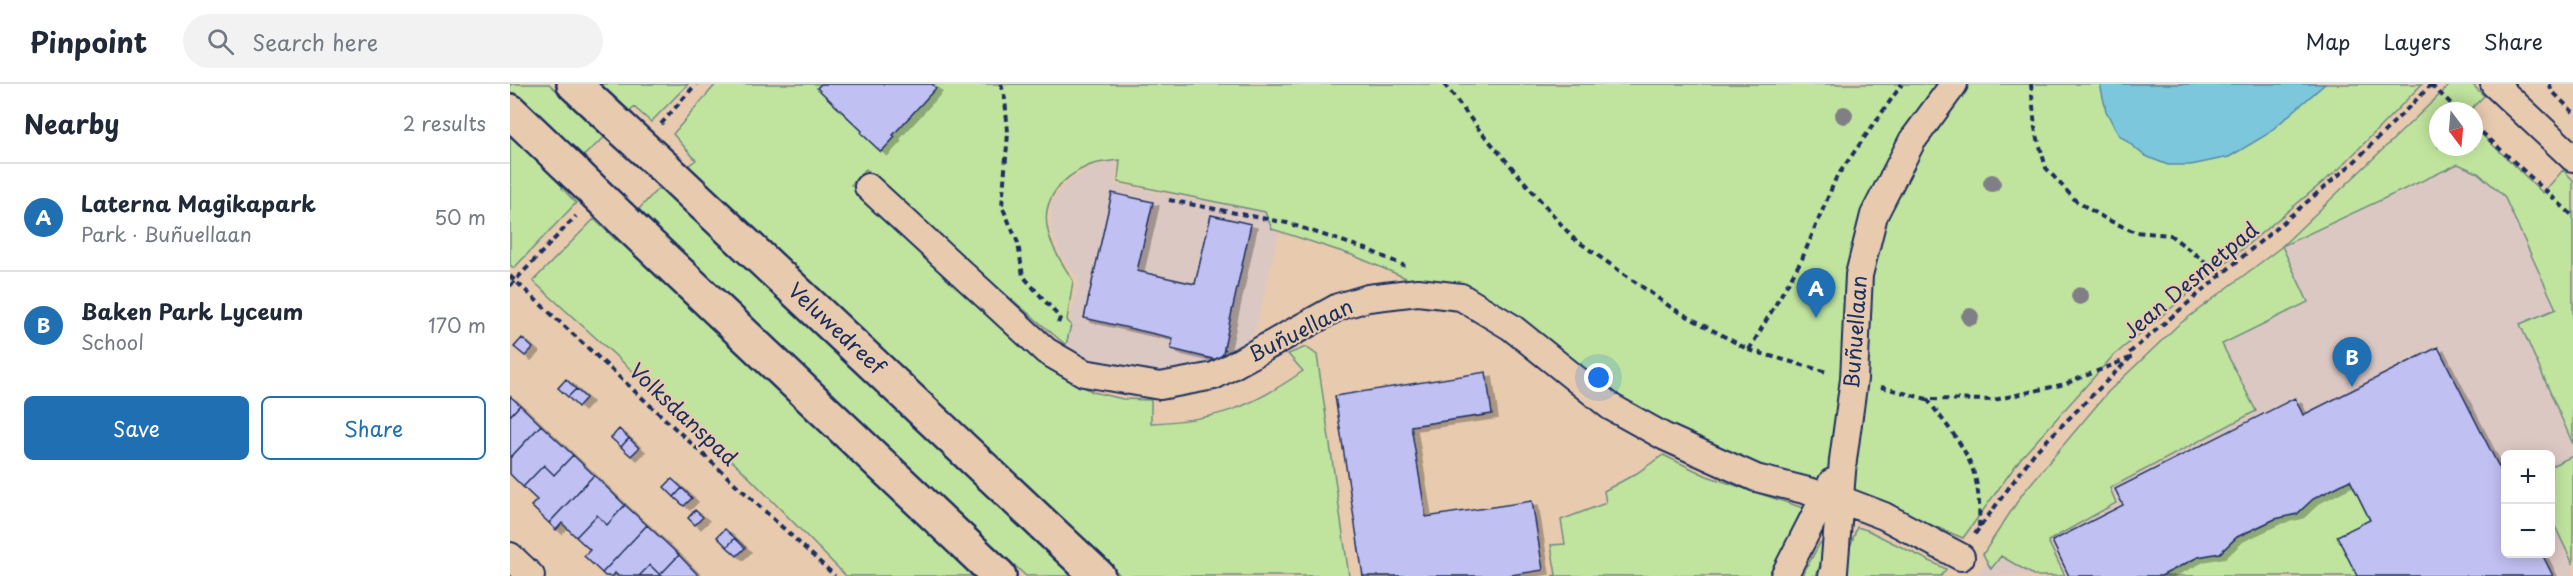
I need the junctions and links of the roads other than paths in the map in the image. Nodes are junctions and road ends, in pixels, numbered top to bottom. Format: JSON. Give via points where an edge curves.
{"nodes":[{"id":1,"x":574,"y":84,"type":"edge"},
{"id":2,"x":1954,"y":84,"type":"edge"},
{"id":3,"x":2494,"y":84,"type":"edge"},
{"id":4,"x":510,"y":111,"type":"edge"},
{"id":5,"x":2573,"y":158,"type":"edge"},
{"id":6,"x":868,"y":188,"type":"dead end"},
{"id":7,"x":1832,"y":498,"type":"junction"},
{"id":8,"x":510,"y":556,"type":"edge"},
{"id":9,"x":1961,"y":557,"type":"road end"},
{"id":10,"x":531,"y":576,"type":"edge"},
{"id":11,"x":999,"y":576,"type":"edge"},
{"id":12,"x":1098,"y":576,"type":"edge"},
{"id":13,"x":1784,"y":576,"type":"edge"},
{"id":14,"x":1832,"y":576,"type":"edge"}],
"edges":[{"from":1,"to":12,"type":"main road","name":"Veluwedreef","bridge":true},
{"from":2,"to":7,"type":"street","name":"Buñuellaan","via":[[1912,141],[1874,215],[1858,275],[1854,380],[1843,460]]},
{"from":3,"to":5,"type":"street"},
{"from":4,"to":11,"type":"main road","bridge":true},
{"from":6,"to":7,"type":"street","name":"Buñuellaan","via":[[1046,351],[1084,374],[1160,386],[1214,376],[1338,307],[1418,292],[1461,297],[1511,327],[1611,407],[1665,437],[1756,478]]},
{"from":7,"to":9,"type":"street","name":"Buñuellaan","via":[[1884,516]]},
{"from":7,"to":13,"type":"street","name":"Buñuellaan"},
{"from":7,"to":14,"type":"street","name":"Buñuellaan"},
{"from":8,"to":10,"type":"street"}]}
